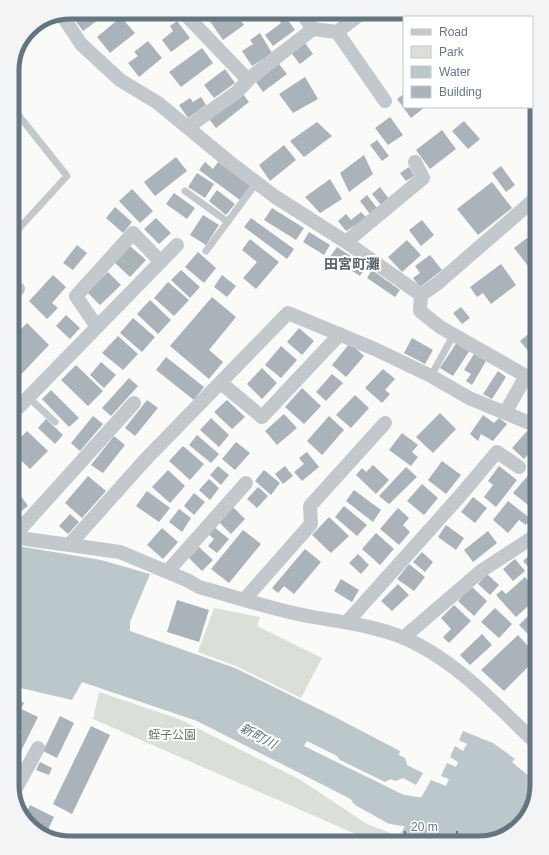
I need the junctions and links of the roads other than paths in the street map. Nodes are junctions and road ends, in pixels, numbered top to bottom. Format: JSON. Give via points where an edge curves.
{"nodes":[{"id":1,"x":190,"y":19,"type":"edge"},
{"id":2,"x":305,"y":19,"type":"edge"},
{"id":3,"x":354,"y":19,"type":"edge"},
{"id":4,"x":65,"y":20,"type":"edge"},
{"id":5,"x":313,"y":29,"type":"junction"},
{"id":6,"x":337,"y":32,"type":"junction"},
{"id":7,"x":248,"y":80,"type":"junction"},
{"id":8,"x":385,"y":100,"type":"dead end"},
{"id":9,"x":19,"y":116,"type":"edge"},
{"id":10,"x":188,"y":127,"type":"junction"},
{"id":11,"x":415,"y":162,"type":"dead end"},
{"id":12,"x":256,"y":182,"type":"junction"},
{"id":13,"x":185,"y":191,"type":"dead end"},
{"id":14,"x":530,"y":204,"type":"edge"},
{"id":15,"x":228,"y":222,"type":"junction"},
{"id":16,"x":19,"y":228,"type":"edge"},
{"id":17,"x":346,"y":242,"type":"junction"},
{"id":18,"x":177,"y":245,"type":"dead end"},
{"id":19,"x":206,"y":251,"type":"dead end"},
{"id":20,"x":161,"y":262,"type":"junction"},
{"id":21,"x":422,"y":295,"type":"junction"},
{"id":22,"x":97,"y":327,"type":"junction"},
{"id":23,"x":340,"y":334,"type":"junction"},
{"id":24,"x":454,"y":334,"type":"junction"},
{"id":25,"x":431,"y":376,"type":"junction"},
{"id":26,"x":221,"y":383,"type":"junction"},
{"id":27,"x":28,"y":398,"type":"junction"},
{"id":28,"x":134,"y":403,"type":"dead end"},
{"id":29,"x":19,"y":407,"type":"edge"},
{"id":30,"x":505,"y":413,"type":"junction"},
{"id":31,"x":55,"y":422,"type":"dead end"},
{"id":32,"x":385,"y":423,"type":"dead end"},
{"id":33,"x":530,"y":423,"type":"edge"},
{"id":34,"x":518,"y":467,"type":"dead end"},
{"id":35,"x":246,"y":483,"type":"dead end"},
{"id":36,"x":19,"y":530,"type":"edge"},
{"id":37,"x":19,"y":538,"type":"edge"},
{"id":38,"x":530,"y":539,"type":"edge"},
{"id":39,"x":69,"y":545,"type":"junction"},
{"id":40,"x":167,"y":572,"type":"junction"},
{"id":41,"x":244,"y":600,"type":"junction"},
{"id":42,"x":347,"y":622,"type":"junction"},
{"id":43,"x":403,"y":638,"type":"junction"},
{"id":44,"x":530,"y":737,"type":"edge"},
{"id":45,"x":38,"y":748,"type":"dead end"},
{"id":46,"x":19,"y":783,"type":"edge"}],
"edges":[{"from":1,"to":7,"type":"street"},
{"from":2,"to":5,"type":"street"},
{"from":3,"to":6,"type":"street"},
{"from":4,"to":10,"type":"street","via":[[81,44],[120,80],[158,103]]},
{"from":5,"to":6,"type":"street"},
{"from":5,"to":7,"type":"street"},
{"from":6,"to":8,"type":"street"},
{"from":7,"to":10,"type":"street","via":[[237,92]]},
{"from":9,"to":16,"type":"lane","via":[[67,176]]},
{"from":10,"to":12,"type":"street"},
{"from":11,"to":17,"type":"street","via":[[423,178]]},
{"from":12,"to":15,"type":"lane"},
{"from":12,"to":17,"type":"street"},
{"from":13,"to":15,"type":"lane"},
{"from":14,"to":21,"type":"street"},
{"from":15,"to":19,"type":"lane"},
{"from":17,"to":21,"type":"street"},
{"from":18,"to":20,"type":"street"},
{"from":20,"to":22,"type":"street"},
{"from":20,"to":22,"type":"street","via":[[132,233],[76,296]]},
{"from":21,"to":24,"type":"street","via":[[420,311],[440,327]]},
{"from":22,"to":27,"type":"street"},
{"from":23,"to":25,"type":"street"},
{"from":23,"to":26,"type":"street","via":[[288,313]]},
{"from":23,"to":26,"type":"street","via":[[262,417]]},
{"from":24,"to":25,"type":"lane"},
{"from":24,"to":30,"type":"street","via":[[526,376]]},
{"from":25,"to":30,"type":"street","via":[[469,398]]},
{"from":26,"to":39,"type":"street","via":[[145,460]]},
{"from":27,"to":29,"type":"street"},
{"from":27,"to":31,"type":"lane"},
{"from":28,"to":36,"type":"street"},
{"from":30,"to":33,"type":"street"},
{"from":32,"to":41,"type":"street","via":[[310,506],[311,524]]},
{"from":34,"to":42,"type":"street","via":[[497,452]]},
{"from":35,"to":40,"type":"street"},
{"from":37,"to":39,"type":"street"},
{"from":38,"to":43,"type":"street","via":[[481,571]]},
{"from":39,"to":40,"type":"street","via":[[120,552]]},
{"from":40,"to":41,"type":"street","via":[[199,587]]},
{"from":41,"to":42,"type":"street","via":[[298,614]]},
{"from":42,"to":43,"type":"street","via":[[368,625]]},
{"from":43,"to":44,"type":"street","via":[[443,659],[485,694]]},
{"from":45,"to":46,"type":"street"}]}
